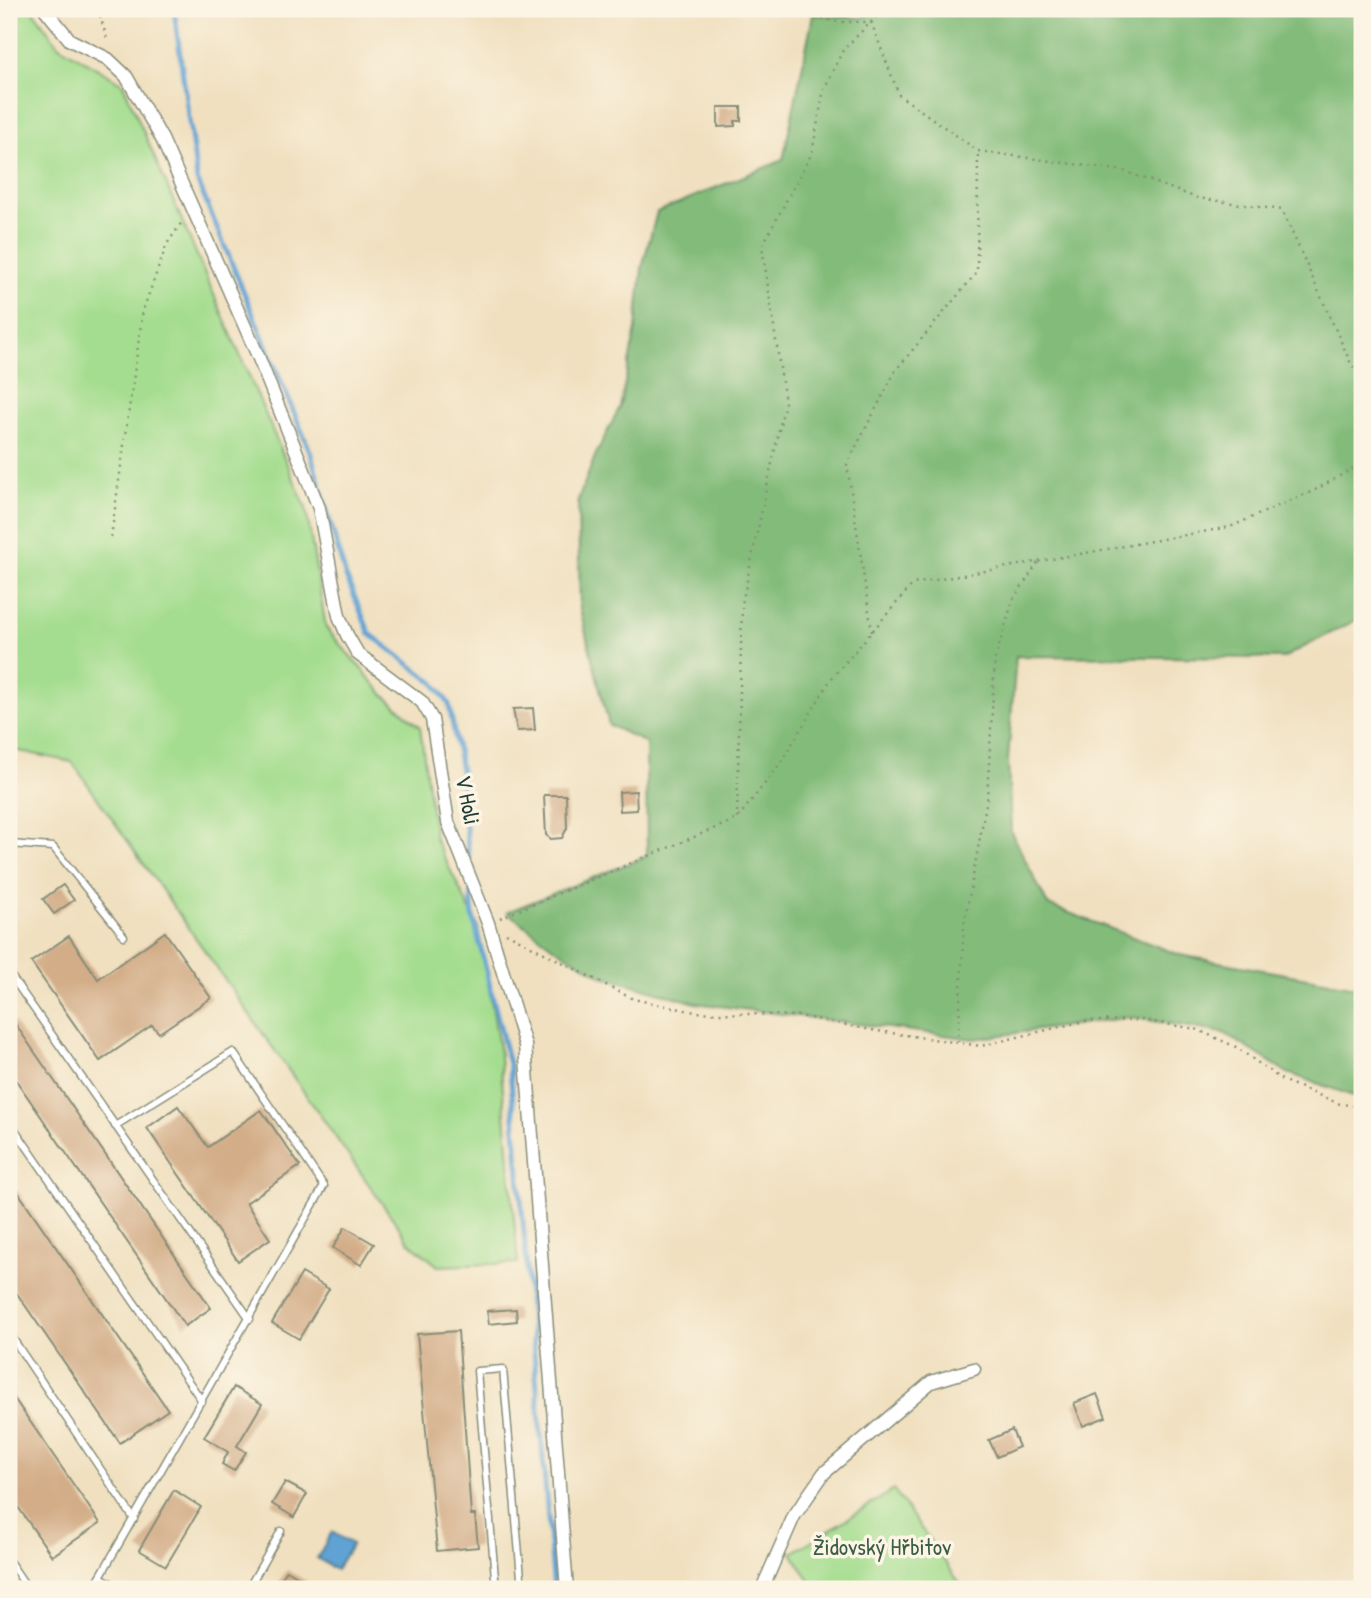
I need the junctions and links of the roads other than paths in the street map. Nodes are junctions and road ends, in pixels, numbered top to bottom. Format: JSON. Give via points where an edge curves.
{"nodes":[{"id":1,"x":44,"y":9,"type":"edge"},
{"id":2,"x":9,"y":844,"type":"edge"},
{"id":3,"x":124,"y":936,"type":"dead end"},
{"id":4,"x":9,"y":974,"type":"edge"},
{"id":5,"x":9,"y":1121,"type":"edge"},
{"id":6,"x":115,"y":1126,"type":"junction"},
{"id":7,"x":250,"y":1319,"type":"junction"},
{"id":8,"x":9,"y":1333,"type":"edge"},
{"id":9,"x":974,"y":1369,"type":"dead end"},
{"id":10,"x":202,"y":1401,"type":"junction"},
{"id":11,"x":134,"y":1519,"type":"junction"},
{"id":12,"x":281,"y":1531,"type":"dead end"},
{"id":13,"x":9,"y":1561,"type":"edge"},
{"id":14,"x":100,"y":1577,"type":"junction"},
{"id":15,"x":28,"y":1589,"type":"edge"},
{"id":16,"x":93,"y":1589,"type":"edge"},
{"id":17,"x":122,"y":1589,"type":"edge"},
{"id":18,"x":248,"y":1589,"type":"edge"},
{"id":19,"x":496,"y":1589,"type":"edge"},
{"id":20,"x":522,"y":1589,"type":"edge"},
{"id":21,"x":567,"y":1589,"type":"edge"},
{"id":22,"x":762,"y":1589,"type":"edge"}],
"edges":[{"from":1,"to":21,"type":"street","name":"V Holi","via":[[71,40],[108,59],[126,76],[162,139],[258,356],[318,508],[339,616],[347,635],[358,654],[422,702],[432,719],[448,822],[488,923],[525,1045]]},
{"from":2,"to":3,"type":"lane","via":[[52,847]]},
{"from":4,"to":6,"type":"lane"},
{"from":5,"to":10,"type":"lane"},
{"from":6,"to":7,"type":"lane"},
{"from":6,"to":7,"type":"lane","via":[[233,1052],[241,1063],[324,1186]]},
{"from":7,"to":10,"type":"lane"},
{"from":8,"to":11,"type":"lane"},
{"from":9,"to":22,"type":"street","via":[[931,1382],[824,1473],[794,1516]]},
{"from":10,"to":11,"type":"lane"},
{"from":11,"to":14,"type":"lane"},
{"from":12,"to":18,"type":"lane"},
{"from":13,"to":15,"type":"lane"},
{"from":14,"to":16,"type":"lane"},
{"from":14,"to":17,"type":"lane"},
{"from":19,"to":20,"type":"lane","via":[[477,1371],[503,1369]]}]}
